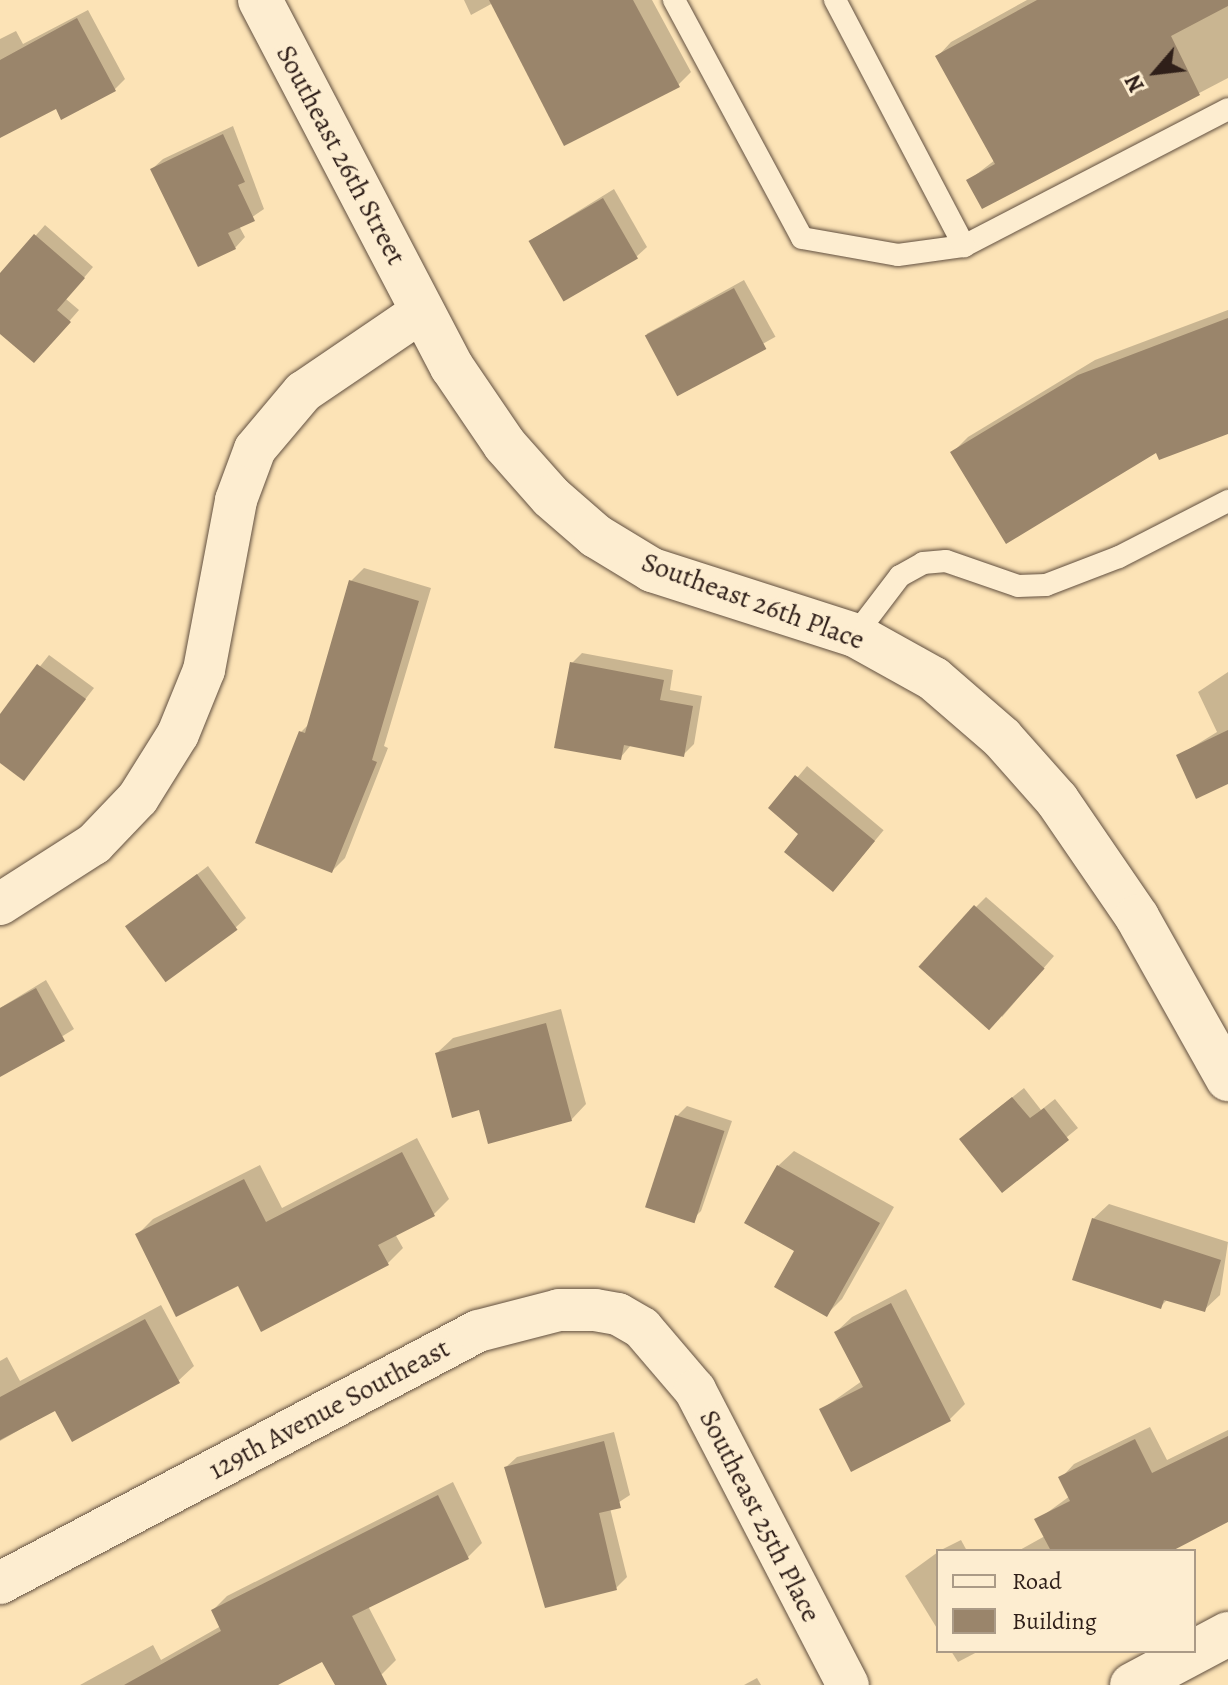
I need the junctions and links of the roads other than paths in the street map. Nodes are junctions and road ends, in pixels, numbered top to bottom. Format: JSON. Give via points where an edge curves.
{"nodes":[{"id":1,"x":260,"y":0,"type":"edge"},
{"id":2,"x":674,"y":0,"type":"edge"},
{"id":3,"x":835,"y":0,"type":"edge"},
{"id":4,"x":1228,"y":109,"type":"edge"},
{"id":5,"x":964,"y":246,"type":"junction"},
{"id":6,"x":422,"y":311,"type":"junction"},
{"id":7,"x":1228,"y":501,"type":"edge"},
{"id":8,"x":855,"y":635,"type":"junction"},
{"id":9,"x":0,"y":904,"type":"edge"},
{"id":10,"x":1223,"y":1055,"type":"edge"},
{"id":11,"x":666,"y":1350,"type":"joint"},
{"id":12,"x":0,"y":1583,"type":"edge"},
{"id":13,"x":1228,"y":1634,"type":"edge"},
{"id":14,"x":1196,"y":1651,"type":"edge"},
{"id":15,"x":1192,"y":1653,"type":"edge"},
{"id":16,"x":848,"y":1685,"type":"edge"},
{"id":17,"x":1132,"y":1685,"type":"edge"}],
"edges":[{"from":1,"to":6,"type":"street","name":"Southeast 26th Street"},
{"from":2,"to":5,"type":"lane","via":[[802,238],[898,255]]},
{"from":3,"to":5,"type":"lane"},
{"from":4,"to":5,"type":"lane"},
{"from":6,"to":8,"type":"street","name":"Southeast 26th Place","via":[[505,445],[596,536],[652,570]]},
{"from":6,"to":9,"type":"street","via":[[303,392],[255,449],[236,500],[204,670],[178,734],[138,798],[94,844]]},
{"from":7,"to":8,"type":"lane","via":[[1119,557],[1046,585],[1018,586],[946,561],[923,563],[900,576]]},
{"from":8,"to":10,"type":"street","name":"Southeast 26th Place","via":[[934,679],[1002,738],[1057,800]]},
{"from":11,"to":12,"type":"street","name":"129th Avenue Southeast","via":[[618,1314],[595,1310],[559,1310],[478,1331]]},
{"from":11,"to":16,"type":"street","name":"Southeast 25th Place","via":[[695,1390]]},
{"from":13,"to":14,"type":"street"},
{"from":15,"to":17,"type":"street"}]}
